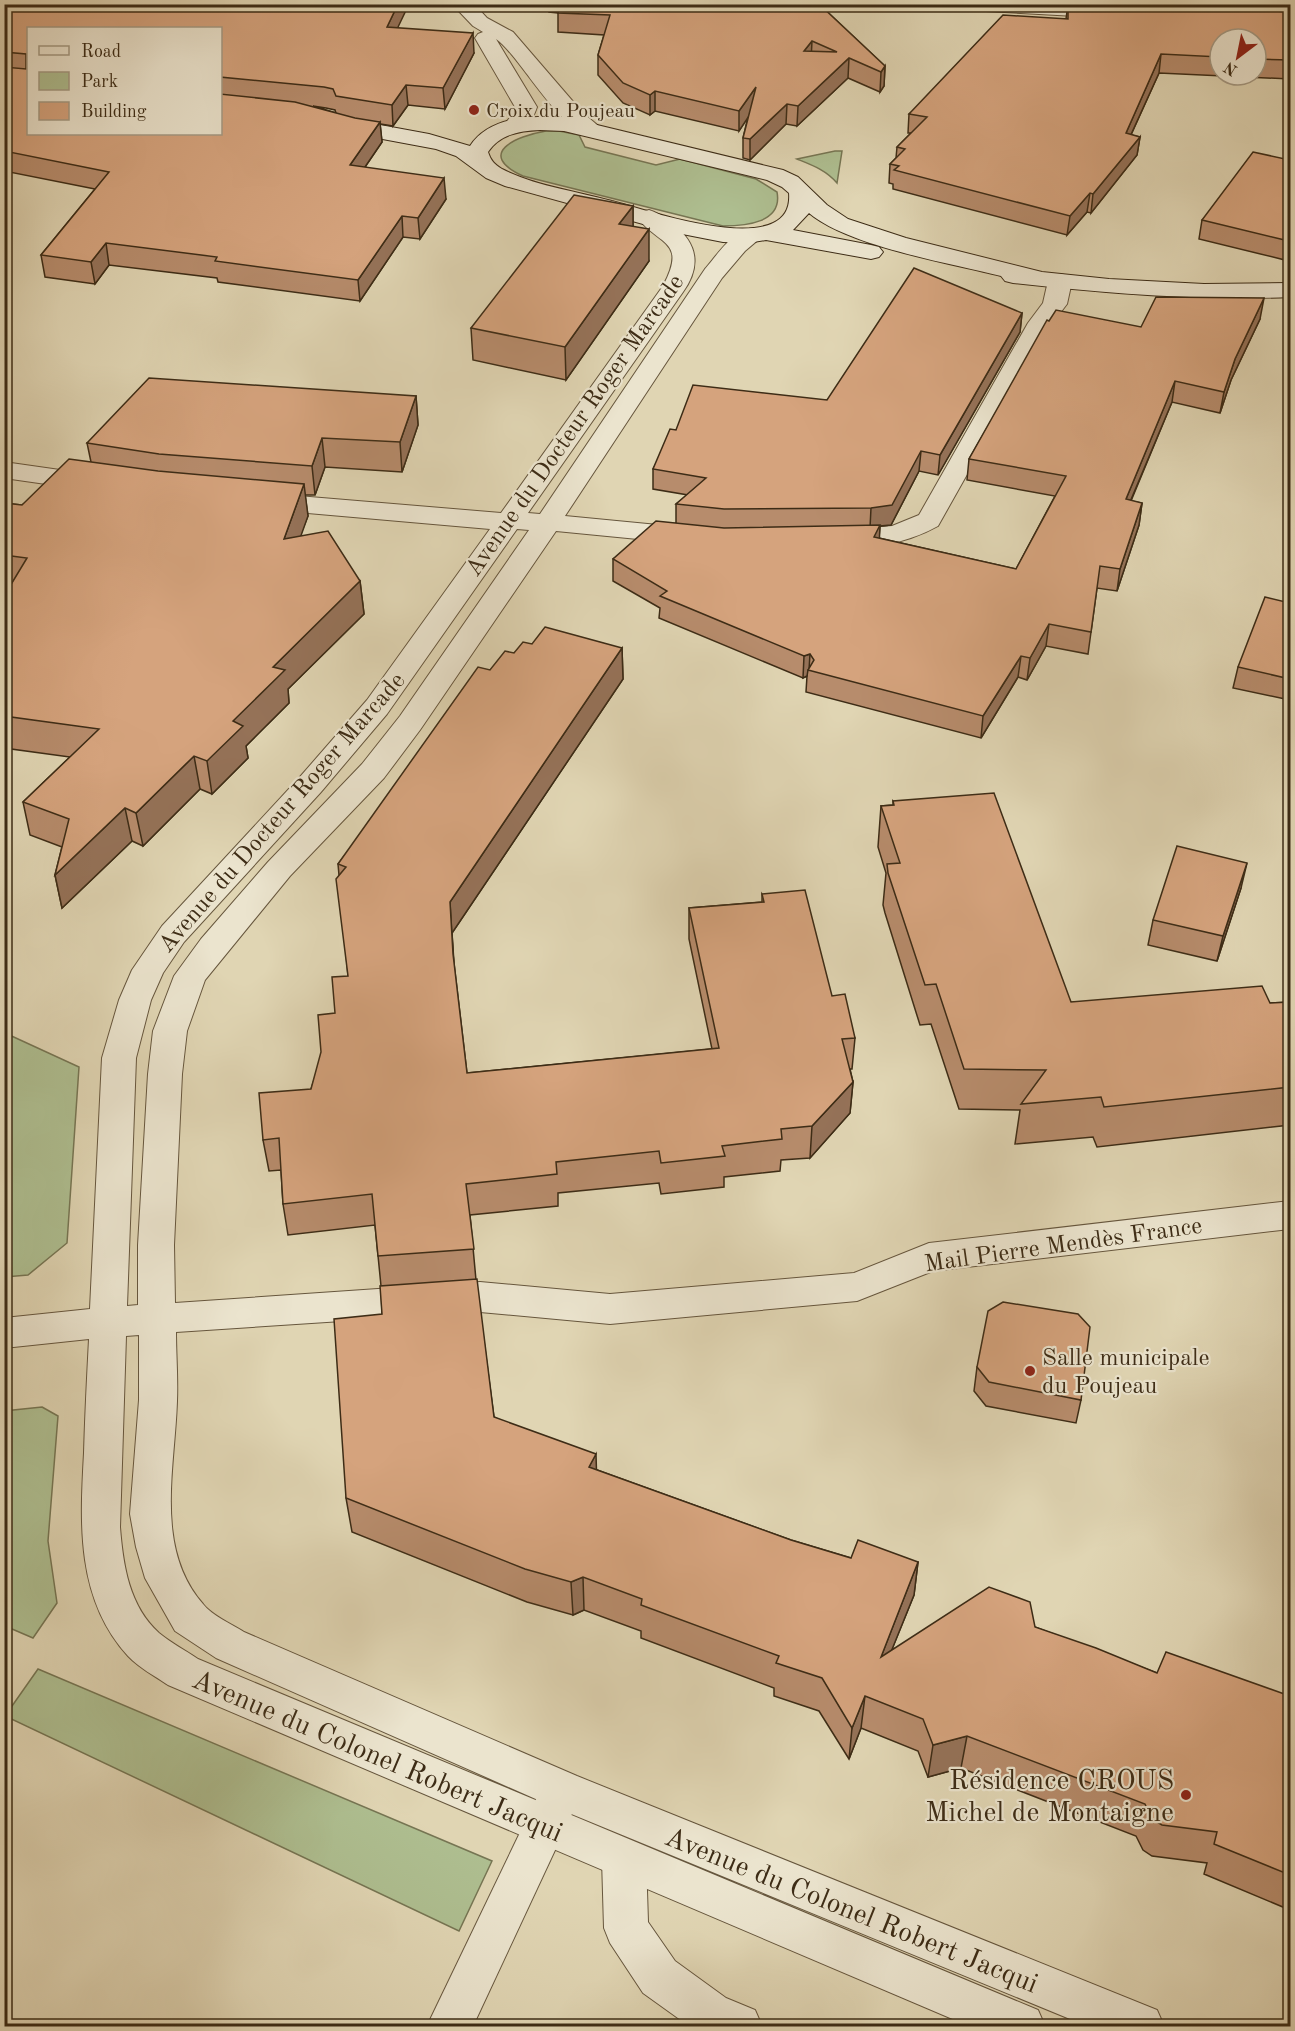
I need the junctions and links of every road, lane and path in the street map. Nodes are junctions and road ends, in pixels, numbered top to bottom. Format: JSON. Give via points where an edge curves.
{"nodes":[{"id":1,"x":968,"y":4,"type":"edge"},
{"id":2,"x":1007,"y":6,"type":"edge"},
{"id":3,"x":469,"y":10,"type":"edge"},
{"id":4,"x":1137,"y":14,"type":"edge"},
{"id":5,"x":508,"y":128,"type":"junction"},
{"id":6,"x":592,"y":129,"type":"junction"},
{"id":7,"x":480,"y":162,"type":"junction"},
{"id":8,"x":800,"y":193,"type":"junction"},
{"id":9,"x":649,"y":217,"type":"junction"},
{"id":10,"x":760,"y":234,"type":"junction"},
{"id":11,"x":1034,"y":277,"type":"junction"},
{"id":12,"x":1060,"y":281,"type":"junction"},
{"id":13,"x":1290,"y":290,"type":"edge"},
{"id":14,"x":4,"y":470,"type":"edge"},
{"id":15,"x":122,"y":487,"type":"edge"},
{"id":16,"x":234,"y":499,"type":"edge"},
{"id":17,"x":508,"y":521,"type":"junction"},
{"id":18,"x":547,"y":522,"type":"junction"},
{"id":19,"x":711,"y":538,"type":"edge"},
{"id":20,"x":813,"y":538,"type":"edge"},
{"id":21,"x":1290,"y":1215,"type":"edge"},
{"id":22,"x":159,"y":1319,"type":"junction"},
{"id":23,"x":109,"y":1323,"type":"junction"},
{"id":24,"x":4,"y":1333,"type":"edge"},
{"id":25,"x":553,"y":1808,"type":"junction"},
{"id":26,"x":624,"y":1859,"type":"junction"},
{"id":27,"x":450,"y":2026,"type":"edge"},
{"id":28,"x":739,"y":2026,"type":"edge"},
{"id":29,"x":1022,"y":2026,"type":"edge"},
{"id":30,"x":1141,"y":2026,"type":"edge"}],
"edges":[{"from":1,"to":2,"type":"street"},
{"from":2,"to":4,"type":"street"},
{"from":3,"to":5,"type":"street","via":[[526,107],[523,116]]},
{"from":3,"to":6,"type":"street","via":[[506,36],[574,117]]},
{"from":5,"to":6,"type":"street","via":[[546,123]]},
{"from":5,"to":7,"type":"street","via":[[482,142],[477,152]]},
{"from":5,"to":7,"type":"street","via":[[314,117],[364,131],[432,142]]},
{"from":6,"to":8,"type":"street","via":[[775,175],[790,182]]},
{"from":7,"to":9,"type":"street","via":[[487,170],[520,183]]},
{"from":8,"to":10,"type":"street","name":"Avenue du Docteur Roger Marcade","via":[[799,212],[782,227]]},
{"from":8,"to":11,"type":"street","via":[[828,217],[861,232]]},
{"from":9,"to":10,"type":"street","via":[[714,233]]},
{"from":9,"to":17,"type":"street","name":"Avenue du Docteur Roger Marcade","via":[[682,247],[686,258],[684,273]]},
{"from":10,"to":11,"type":"street","via":[[819,241],[953,270]]},
{"from":10,"to":18,"type":"street","name":"Avenue du Docteur Roger Marcade","via":[[737,246],[723,260]]},
{"from":11,"to":12,"type":"street"},
{"from":12,"to":13,"type":"street","via":[[1192,290]]},
{"from":12,"to":20,"type":"street","via":[[1055,304],[1040,323],[929,520],[912,532],[870,538]]},
{"from":14,"to":15,"type":"street"},
{"from":16,"to":17,"type":"street"},
{"from":17,"to":18,"type":"street"},
{"from":17,"to":23,"type":"street","name":"Avenue du Docteur Roger Marcade","via":[[377,707],[173,934],[148,970],[119,1058]]},
{"from":18,"to":19,"type":"street"},
{"from":18,"to":22,"type":"street","name":"Avenue du Docteur Roger Marcade","via":[[373,771],[279,869],[190,976],[170,1031],[165,1074],[156,1245]]},
{"from":21,"to":22,"type":"street","name":"Mail Pierre Mendès France","via":[[929,1257],[857,1287],[610,1309],[480,1296]]},
{"from":22,"to":23,"type":"street","name":"Mail Pierre Mendès France"},
{"from":22,"to":25,"type":"street","name":"Avenue du Colonel Robert Jacqui","via":[[150,1514],[165,1578],[189,1618],[230,1645]]},
{"from":23,"to":24,"type":"street"},
{"from":23,"to":25,"type":"street","name":"Avenue du Colonel Robert Jacqui","via":[[102,1560],[109,1589],[142,1643],[183,1672]]},
{"from":25,"to":26,"type":"street","name":"Avenue du Colonel Robert Jacqui"},
{"from":25,"to":27,"type":"street"},
{"from":25,"to":30,"type":"street","name":"Avenue du Colonel Robert Jacqui"},
{"from":26,"to":28,"type":"street","via":[[626,1928],[659,1977],[710,2014]]},
{"from":26,"to":29,"type":"street","name":"Avenue du Colonel Robert Jacqui"}]}
